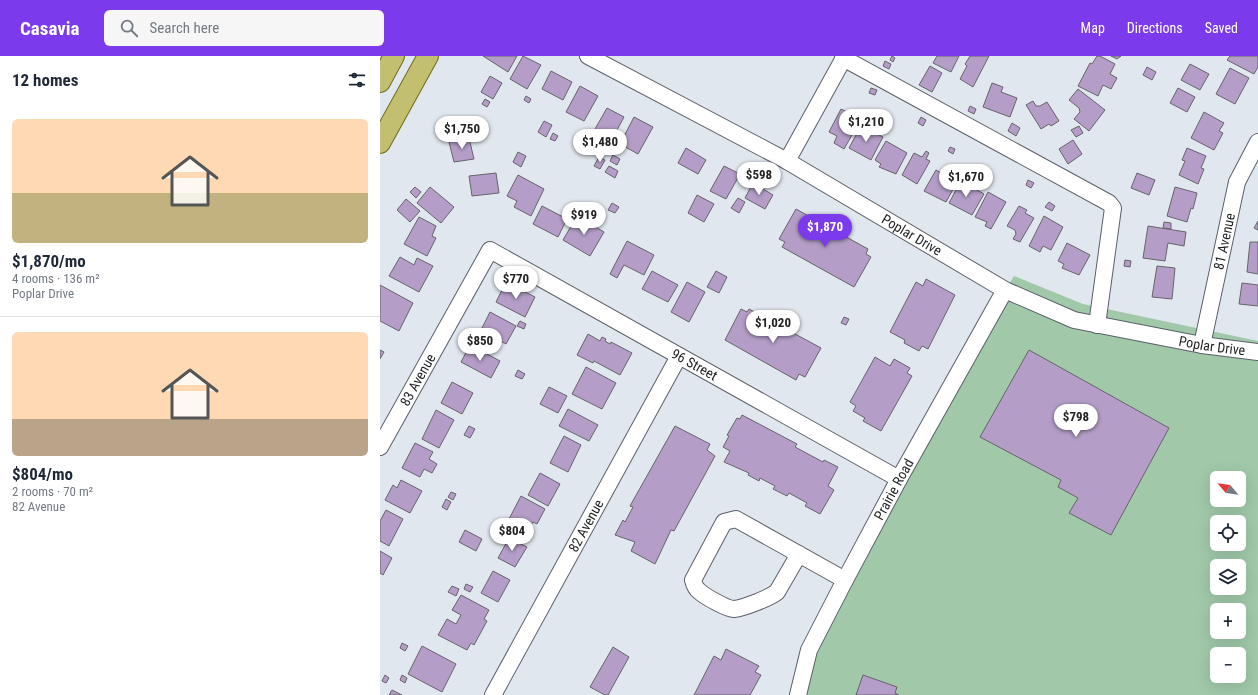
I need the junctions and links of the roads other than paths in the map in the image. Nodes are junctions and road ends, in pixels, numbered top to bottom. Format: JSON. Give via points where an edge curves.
{"nodes":[{"id":1,"x":394,"y":56,"type":"edge"},
{"id":2,"x":428,"y":56,"type":"edge"},
{"id":3,"x":589,"y":56,"type":"edge"},
{"id":4,"x":844,"y":57,"type":"edge"},
{"id":5,"x":380,"y":82,"type":"edge"},
{"id":6,"x":1258,"y":142,"type":"edge"},
{"id":7,"x":380,"y":143,"type":"edge"},
{"id":8,"x":787,"y":161,"type":"junction"},
{"id":9,"x":490,"y":250,"type":"joint"},
{"id":10,"x":1005,"y":290,"type":"junction"},
{"id":11,"x":1097,"y":325,"type":"junction"},
{"id":12,"x":1202,"y":345,"type":"junction"},
{"id":13,"x":1258,"y":352,"type":"edge"},
{"id":14,"x":679,"y":356,"type":"junction"},
{"id":15,"x":380,"y":447,"type":"edge"},
{"id":16,"x":899,"y":479,"type":"junction"},
{"id":17,"x":800,"y":554,"type":"junction"},
{"id":18,"x":845,"y":580,"type":"junction"},
{"id":19,"x":493,"y":695,"type":"edge"},
{"id":20,"x":798,"y":695,"type":"edge"}],
"edges":[{"from":1,"to":5,"type":"main road"},
{"from":2,"to":7,"type":"main road"},
{"from":3,"to":8,"type":"street","name":"Poplar Drive"},
{"from":4,"to":8,"type":"street"},
{"from":4,"to":11,"type":"street","via":[[1113,208]]},
{"from":6,"to":12,"type":"street","name":"81 Avenue","via":[[1237,182]]},
{"from":8,"to":10,"type":"street","name":"Poplar Drive"},
{"from":9,"to":14,"type":"street","name":"96 Street"},
{"from":9,"to":15,"type":"street","name":"83 Avenue"},
{"from":10,"to":11,"type":"street","name":"Poplar Drive","via":[[1074,320]]},
{"from":10,"to":16,"type":"street","name":"Prairie Road"},
{"from":11,"to":12,"type":"street","name":"Poplar Drive"},
{"from":12,"to":13,"type":"street","name":"Poplar Drive"},
{"from":14,"to":16,"type":"street","name":"96 Street"},
{"from":14,"to":19,"type":"street","name":"82 Avenue"},
{"from":16,"to":18,"type":"street","name":"Prairie Road"},
{"from":17,"to":17,"type":"street","via":[[736,519],[731,519],[724,522],[693,580],[699,591],[734,609],[777,592]]},
{"from":17,"to":18,"type":"street"},
{"from":18,"to":20,"type":"street","name":"Prairie Road","via":[[809,650]]}]}
